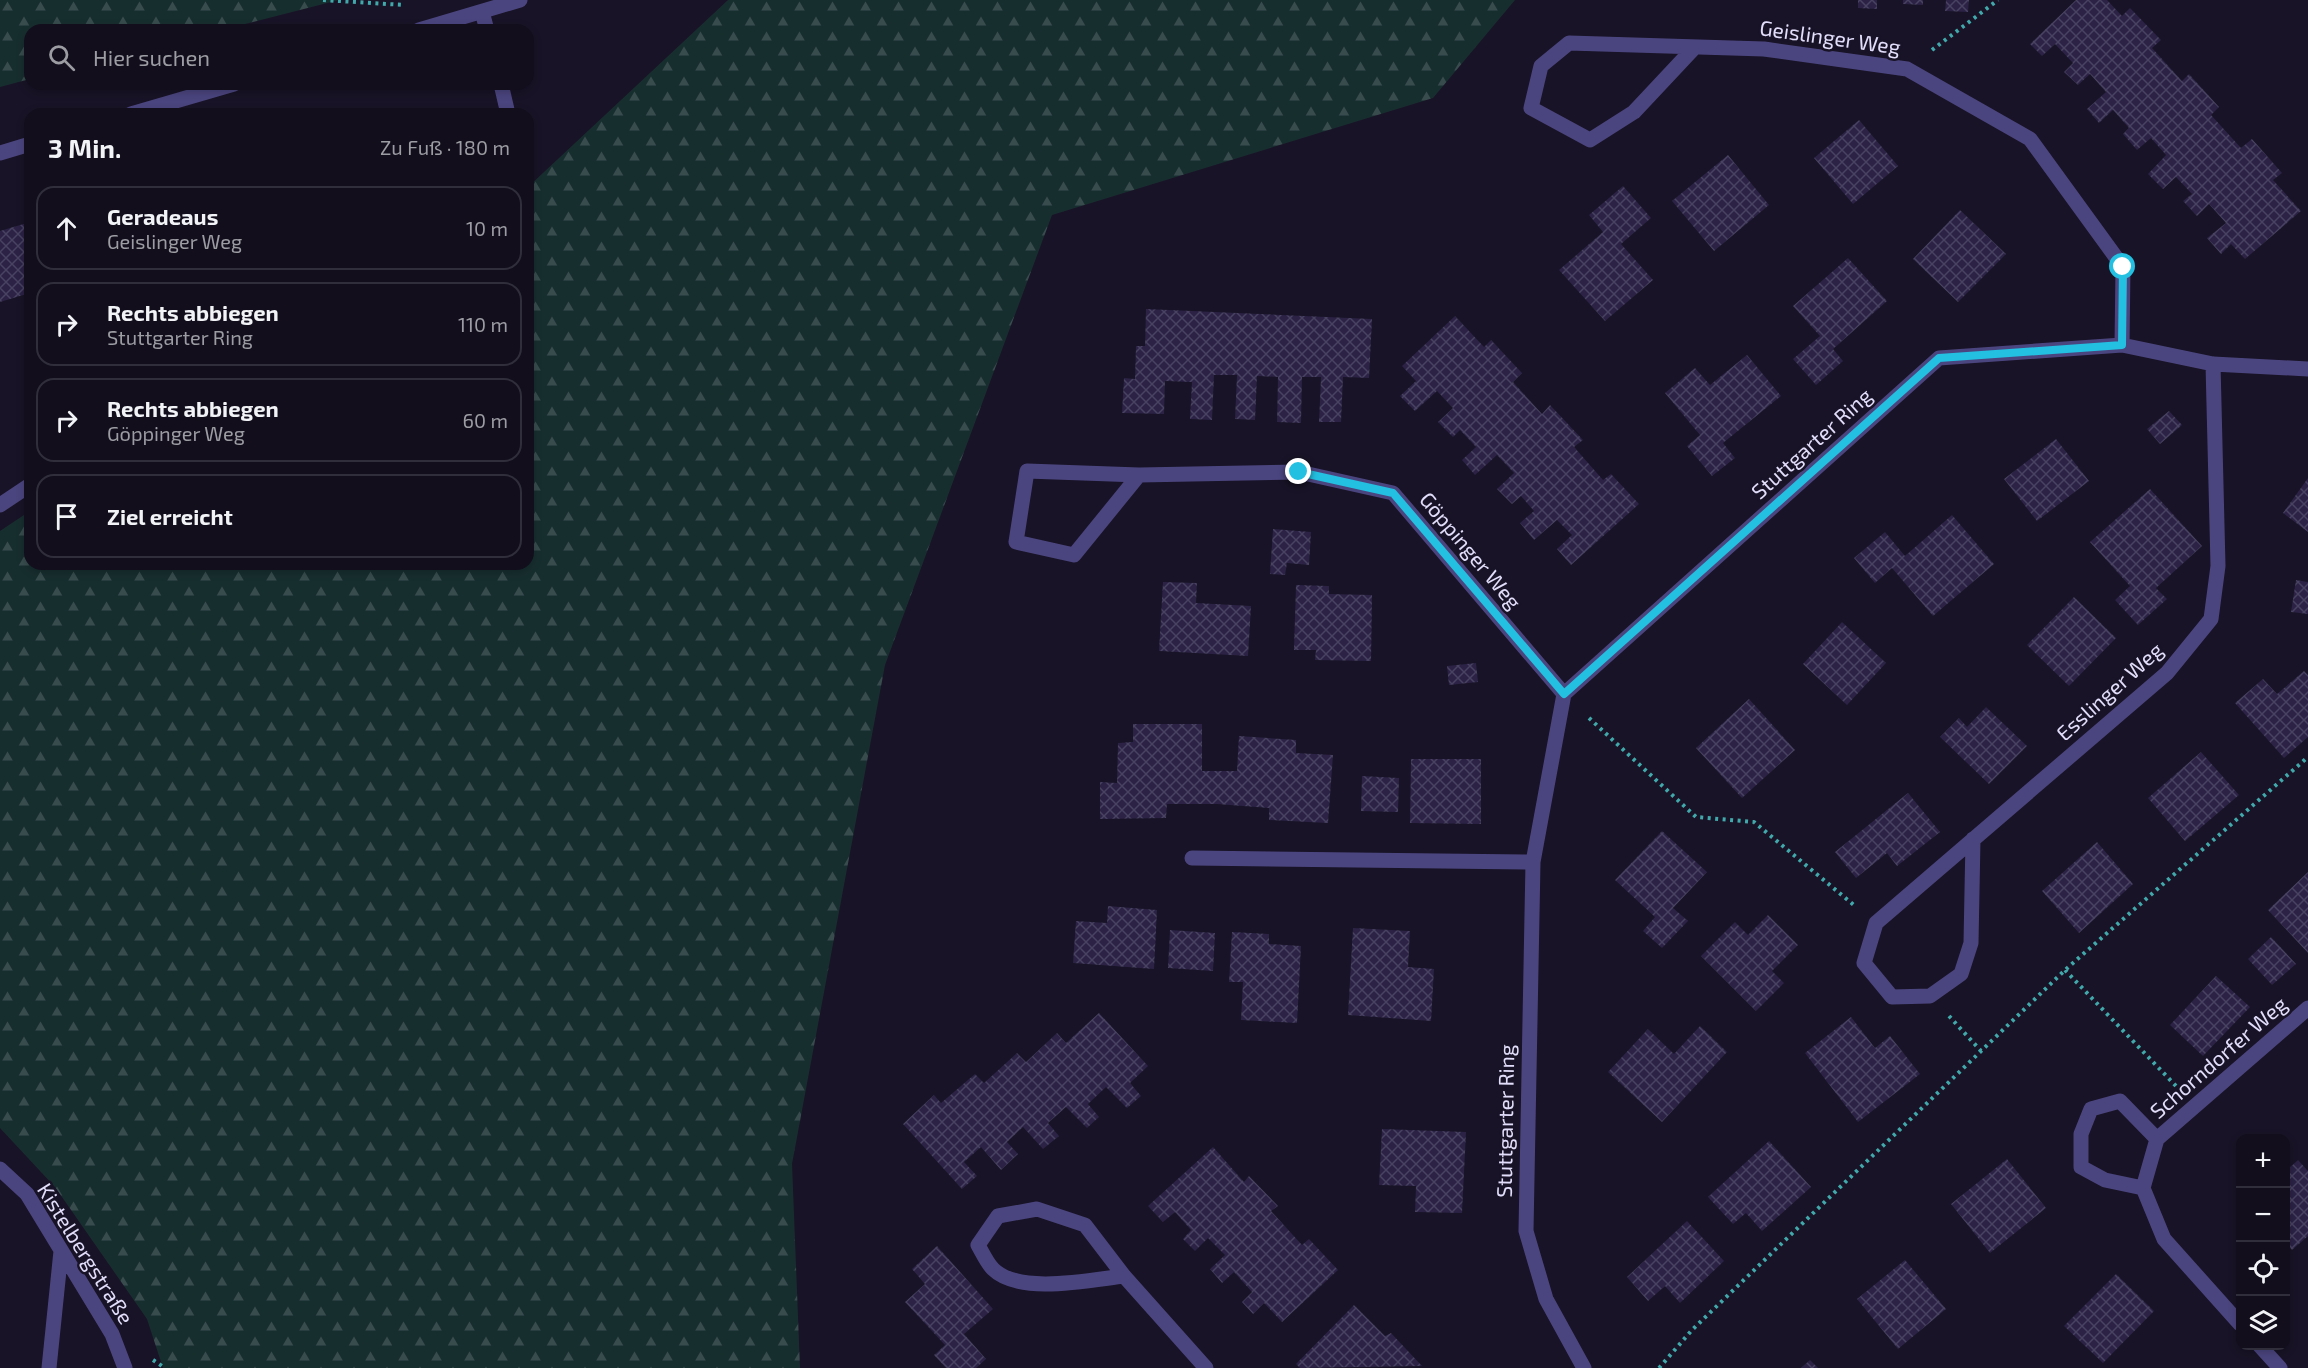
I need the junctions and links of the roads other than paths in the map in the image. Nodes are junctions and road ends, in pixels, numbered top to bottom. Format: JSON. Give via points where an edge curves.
{"nodes":[{"id":1,"x":520,"y":0,"type":"edge"},
{"id":2,"x":482,"y":12,"type":"junction"},
{"id":3,"x":440,"y":24,"type":"edge"},
{"id":4,"x":485,"y":24,"type":"edge"},
{"id":5,"x":1694,"y":48,"type":"junction"},
{"id":6,"x":213,"y":90,"type":"edge"},
{"id":7,"x":502,"y":90,"type":"edge"},
{"id":8,"x":152,"y":108,"type":"edge"},
{"id":9,"x":507,"y":108,"type":"edge"},
{"id":10,"x":24,"y":146,"type":"edge"},
{"id":11,"x":0,"y":153,"type":"edge"},
{"id":12,"x":2122,"y":345,"type":"junction"},
{"id":13,"x":2213,"y":364,"type":"junction"},
{"id":14,"x":2308,"y":369,"type":"edge"},
{"id":15,"x":1139,"y":475,"type":"junction"},
{"id":16,"x":24,"y":489,"type":"edge"},
{"id":17,"x":0,"y":505,"type":"edge"},
{"id":18,"x":1564,"y":694,"type":"junction"},
{"id":19,"x":1973,"y":839,"type":"junction"},
{"id":20,"x":1192,"y":858,"type":"dead end"},
{"id":21,"x":1533,"y":862,"type":"junction"},
{"id":22,"x":2308,"y":1008,"type":"edge"},
{"id":23,"x":2157,"y":1139,"type":"junction"},
{"id":24,"x":0,"y":1168,"type":"edge"},
{"id":25,"x":2143,"y":1188,"type":"junction"},
{"id":26,"x":61,"y":1251,"type":"junction"},
{"id":27,"x":1124,"y":1276,"type":"junction"},
{"id":28,"x":2236,"y":1318,"type":"edge"},
{"id":29,"x":2264,"y":1350,"type":"edge"},
{"id":30,"x":49,"y":1368,"type":"edge"},
{"id":31,"x":125,"y":1368,"type":"edge"},
{"id":32,"x":1206,"y":1368,"type":"edge"},
{"id":33,"x":1584,"y":1368,"type":"edge"},
{"id":34,"x":2280,"y":1368,"type":"edge"}],
"edges":[{"from":1,"to":2,"type":"street"},
{"from":2,"to":3,"type":"street"},
{"from":2,"to":4,"type":"street"},
{"from":5,"to":5,"type":"street","name":"Geislinger Weg","via":[[1569,43],[1541,66],[1531,108],[1590,140],[1634,112]]},
{"from":5,"to":12,"type":"street","name":"Geislinger Weg","via":[[1764,49],[1907,69],[2030,139],[2123,267]]},
{"from":6,"to":8,"type":"street"},
{"from":7,"to":9,"type":"street"},
{"from":10,"to":11,"type":"street"},
{"from":12,"to":13,"type":"street","name":"Stuttgarter Ring"},
{"from":12,"to":18,"type":"street","name":"Stuttgarter Ring","via":[[1939,358]]},
{"from":13,"to":14,"type":"street","name":"Stuttgarter Ring"},
{"from":13,"to":19,"type":"street","name":"Esslinger Weg","via":[[2218,566],[2211,619],[2167,673]]},
{"from":15,"to":15,"type":"street","name":"Göppinger Weg","via":[[1027,471],[1016,543],[1074,555]]},
{"from":15,"to":18,"type":"street","name":"Göppinger Weg","via":[[1299,472],[1393,493]]},
{"from":16,"to":17,"type":"street"},
{"from":18,"to":21,"type":"street","name":"Stuttgarter Ring"},
{"from":19,"to":19,"type":"street","name":"Esslinger Weg","via":[[1971,943],[1962,974],[1930,996],[1892,997],[1864,963],[1876,923]]},
{"from":20,"to":21,"type":"street"},
{"from":21,"to":33,"type":"street","name":"Stuttgarter Ring","via":[[1526,1231],[1546,1299]]},
{"from":22,"to":23,"type":"street","name":"Schorndorfer Weg"},
{"from":23,"to":25,"type":"street","name":"Schorndorfer Weg"},
{"from":23,"to":25,"type":"street","name":"Schorndorfer Weg","via":[[2120,1101],[2091,1109],[2081,1134],[2081,1167],[2105,1180]]},
{"from":24,"to":26,"type":"street","name":"Kistelbergstraße","via":[[27,1194]]},
{"from":25,"to":28,"type":"street","via":[[2164,1239]]},
{"from":26,"to":30,"type":"street"},
{"from":26,"to":31,"type":"street","name":"Kistelbergstraße","via":[[112,1334]]},
{"from":27,"to":27,"type":"street","via":[[1085,1225],[1037,1209],[998,1216],[978,1245],[993,1270],[1024,1284]]},
{"from":27,"to":32,"type":"street"},
{"from":29,"to":34,"type":"street"}]}
